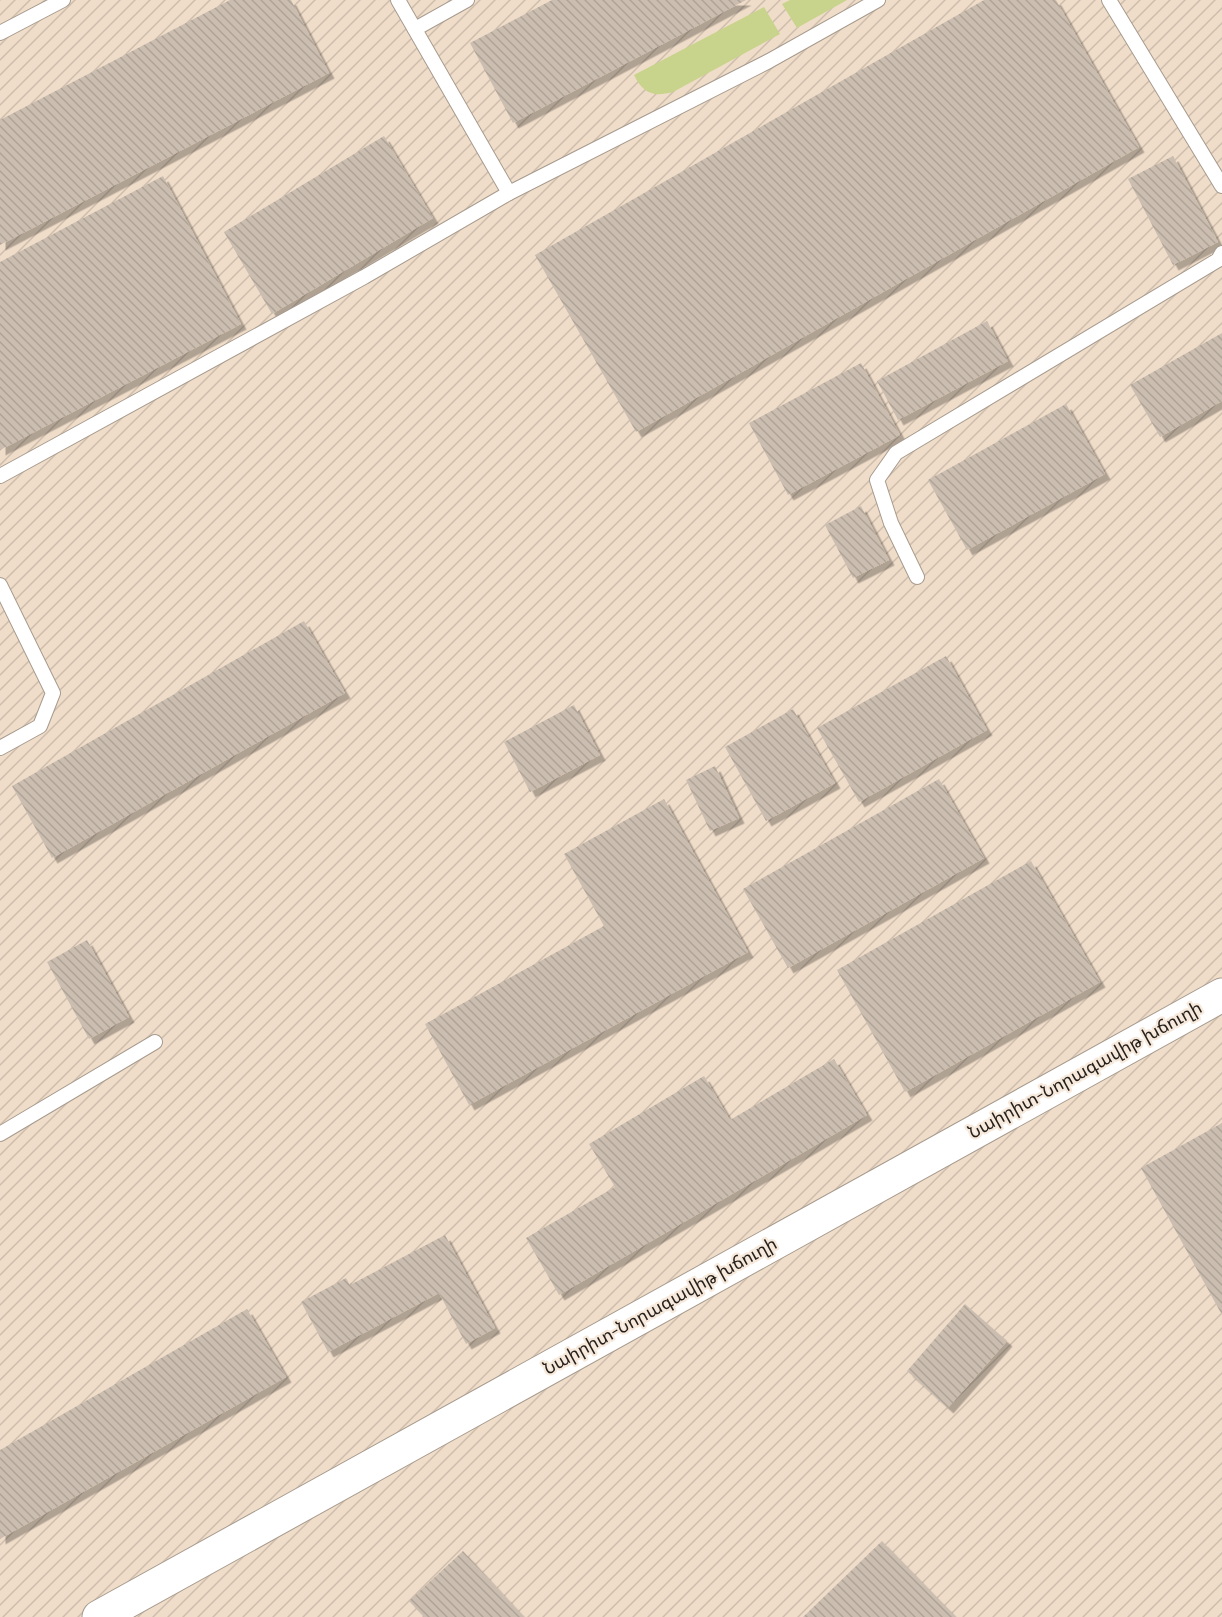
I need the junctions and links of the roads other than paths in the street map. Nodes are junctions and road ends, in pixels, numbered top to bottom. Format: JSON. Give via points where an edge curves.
{"nodes":[{"id":1,"x":63,"y":0,"type":"edge"},
{"id":2,"x":398,"y":0,"type":"edge"},
{"id":3,"x":466,"y":0,"type":"edge"},
{"id":4,"x":878,"y":0,"type":"edge"},
{"id":5,"x":1109,"y":0,"type":"edge"},
{"id":6,"x":415,"y":29,"type":"junction"},
{"id":7,"x":0,"y":33,"type":"edge"},
{"id":8,"x":1222,"y":186,"type":"edge"},
{"id":9,"x":509,"y":193,"type":"junction"},
{"id":10,"x":1222,"y":253,"type":"edge"},
{"id":11,"x":0,"y":476,"type":"edge"},
{"id":12,"x":917,"y":577,"type":"dead end"},
{"id":13,"x":0,"y":585,"type":"edge"},
{"id":14,"x":0,"y":748,"type":"edge"},
{"id":15,"x":1222,"y":995,"type":"edge"},
{"id":16,"x":156,"y":1042,"type":"dead end"},
{"id":17,"x":0,"y":1134,"type":"edge"},
{"id":18,"x":99,"y":1617,"type":"edge"}],
"edges":[{"from":1,"to":7,"type":"lane"},
{"from":2,"to":6,"type":"lane"},
{"from":3,"to":6,"type":"lane"},
{"from":4,"to":9,"type":"lane","via":[[769,61]]},
{"from":5,"to":8,"type":"lane"},
{"from":6,"to":9,"type":"lane"},
{"from":9,"to":11,"type":"lane"},
{"from":10,"to":12,"type":"lane","via":[[1218,260],[896,453],[877,480],[891,523]]},
{"from":13,"to":14,"type":"lane","via":[[53,693],[40,726]]},
{"from":15,"to":18,"type":"street","name":"Նաիրիտ-Նորագավիթ խճուղի"},
{"from":16,"to":17,"type":"lane"}]}
